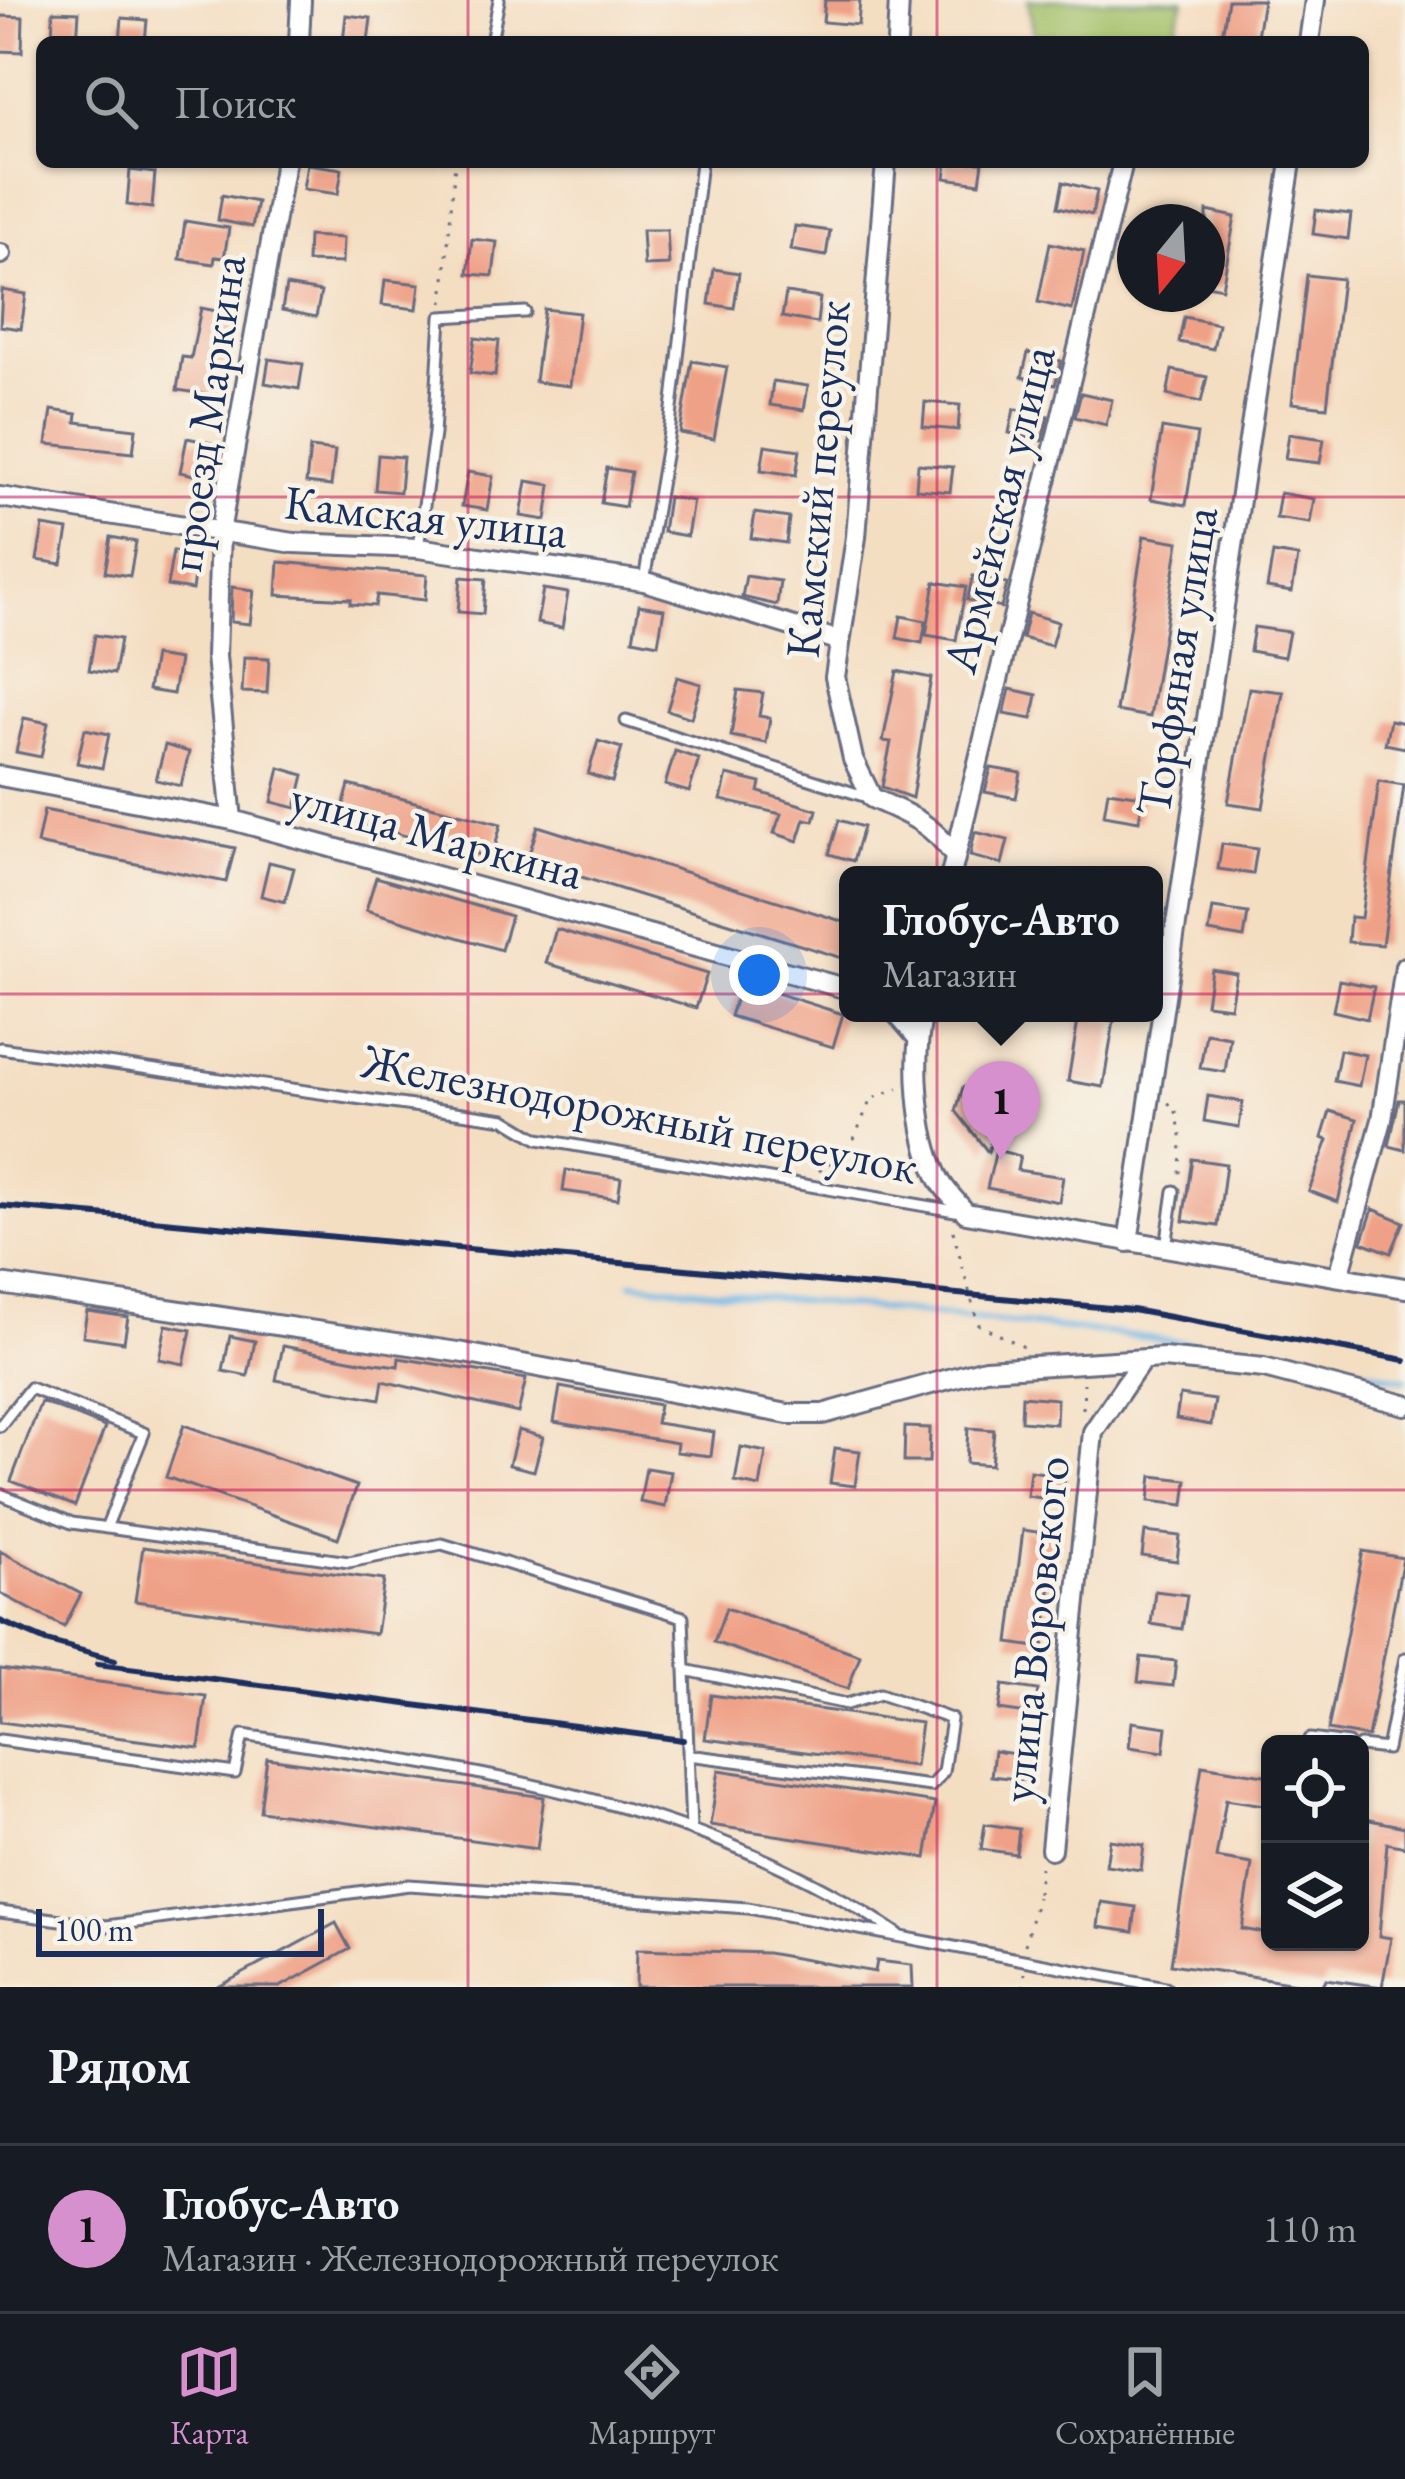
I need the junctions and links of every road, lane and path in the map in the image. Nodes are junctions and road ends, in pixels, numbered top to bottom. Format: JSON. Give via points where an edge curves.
{"nodes":[{"id":1,"x":301,"y":0,"type":"edge"},
{"id":2,"x":499,"y":0,"type":"edge"},
{"id":3,"x":899,"y":0,"type":"edge"},
{"id":4,"x":1315,"y":0,"type":"edge"},
{"id":5,"x":299,"y":36,"type":"edge"},
{"id":6,"x":492,"y":36,"type":"edge"},
{"id":7,"x":897,"y":36,"type":"edge"},
{"id":8,"x":1310,"y":36,"type":"edge"},
{"id":9,"x":284,"y":168,"type":"edge"},
{"id":10,"x":454,"y":168,"type":"edge"},
{"id":11,"x":700,"y":168,"type":"edge"},
{"id":12,"x":886,"y":168,"type":"edge"},
{"id":13,"x":1122,"y":168,"type":"edge"},
{"id":14,"x":1290,"y":168,"type":"edge"},
{"id":15,"x":525,"y":312,"type":"dead end"},
{"id":16,"x":441,"y":317,"type":"junction"},
{"id":17,"x":0,"y":497,"type":"edge"},
{"id":18,"x":220,"y":532,"type":"junction"},
{"id":19,"x":418,"y":548,"type":"junction"},
{"id":20,"x":644,"y":581,"type":"junction"},
{"id":21,"x":837,"y":640,"type":"junction"},
{"id":22,"x":626,"y":721,"type":"dead end"},
{"id":23,"x":0,"y":776,"type":"edge"},
{"id":24,"x":872,"y":798,"type":"junction"},
{"id":25,"x":232,"y":820,"type":"junction"},
{"id":26,"x":953,"y":854,"type":"junction"},
{"id":27,"x":952,"y":866,"type":"edge"},
{"id":28,"x":1405,"y":967,"type":"edge"},
{"id":29,"x":839,"y":987,"type":"edge"},
{"id":30,"x":1163,"y":1013,"type":"edge"},
{"id":31,"x":904,"y":1022,"type":"edge"},
{"id":32,"x":921,"y":1022,"type":"edge"},
{"id":33,"x":1162,"y":1022,"type":"edge"},
{"id":34,"x":917,"y":1037,"type":"junction"},
{"id":35,"x":0,"y":1048,"type":"edge"},
{"id":36,"x":922,"y":1085,"type":"junction"},
{"id":37,"x":1151,"y":1093,"type":"junction"},
{"id":38,"x":791,"y":1186,"type":"junction"},
{"id":39,"x":1174,"y":1191,"type":"joint"},
{"id":40,"x":966,"y":1213,"type":"junction"},
{"id":41,"x":1128,"y":1242,"type":"junction"},
{"id":42,"x":1166,"y":1247,"type":"junction"},
{"id":43,"x":1339,"y":1276,"type":"junction"},
{"id":44,"x":0,"y":1284,"type":"edge"},
{"id":45,"x":1405,"y":1288,"type":"edge"},
{"id":46,"x":1142,"y":1360,"type":"junction"},
{"id":47,"x":1051,"y":1365,"type":"junction"},
{"id":48,"x":0,"y":1399,"type":"edge"},
{"id":49,"x":16,"y":1405,"type":"junction"},
{"id":50,"x":1405,"y":1405,"type":"edge"},
{"id":51,"x":0,"y":1426,"type":"edge"},
{"id":52,"x":0,"y":1494,"type":"edge"},
{"id":53,"x":106,"y":1528,"type":"junction"},
{"id":54,"x":1405,"y":1658,"type":"edge"},
{"id":55,"x":686,"y":1670,"type":"junction"},
{"id":56,"x":0,"y":1740,"type":"edge"},
{"id":57,"x":1369,"y":1747,"type":"edge"},
{"id":58,"x":688,"y":1755,"type":"junction"},
{"id":59,"x":691,"y":1829,"type":"junction"},
{"id":60,"x":1051,"y":1849,"type":"joint"},
{"id":61,"x":0,"y":1912,"type":"edge"},
{"id":62,"x":903,"y":1937,"type":"junction"},
{"id":63,"x":1024,"y":1960,"type":"junction"},
{"id":64,"x":1023,"y":1987,"type":"edge"},
{"id":65,"x":1166,"y":1987,"type":"edge"}],
"edges":[{"from":1,"to":5,"type":"street"},
{"from":2,"to":6,"type":"lane"},
{"from":3,"to":7,"type":"street"},
{"from":4,"to":8,"type":"street"},
{"from":9,"to":18,"type":"street","name":"проезд Маркина"},
{"from":10,"to":16,"type":"path"},
{"from":11,"to":20,"type":"lane"},
{"from":12,"to":21,"type":"street","name":"Камский переулок","via":[[856,537]]},
{"from":13,"to":26,"type":"street","name":"Армейская улица"},
{"from":14,"to":30,"type":"street","name":"Торфяная улица"},
{"from":15,"to":16,"type":"lane"},
{"from":16,"to":19,"type":"lane"},
{"from":17,"to":18,"type":"street","name":"Камская улица"},
{"from":18,"to":19,"type":"street","name":"Камская улица","via":[[294,544]]},
{"from":18,"to":25,"type":"street","name":"проезд Маркина","via":[[216,656]]},
{"from":19,"to":20,"type":"street","name":"Камская улица"},
{"from":20,"to":21,"type":"street","name":"Камская улица"},
{"from":21,"to":24,"type":"street","name":"Камский переулок","via":[[835,677]]},
{"from":22,"to":24,"type":"lane"},
{"from":23,"to":25,"type":"street","name":"улица Маркина"},
{"from":24,"to":26,"type":"street","via":[[920,819]]},
{"from":25,"to":29,"type":"street","name":"улица Маркина"},
{"from":26,"to":27,"type":"street","name":"Армейская улица"},
{"from":28,"to":43,"type":"street","via":[[1382,1120]]},
{"from":31,"to":34,"type":"street"},
{"from":32,"to":34,"type":"street"},
{"from":33,"to":37,"type":"street","name":"Торфяная улица"},
{"from":34,"to":36,"type":"street"},
{"from":35,"to":38,"type":"lane","name":"Железнодорожный переулок","via":[[506,1119],[538,1139]]},
{"from":36,"to":38,"type":"path","via":[[872,1099],[850,1148]]},
{"from":36,"to":40,"type":"street","via":[[927,1148],[939,1180]]},
{"from":37,"to":39,"type":"path","via":[[1175,1107],[1181,1177]]},
{"from":37,"to":41,"type":"street","name":"Торфяная улица"},
{"from":38,"to":40,"type":"lane","name":"Железнодорожный переулок"},
{"from":39,"to":42,"type":"lane"},
{"from":40,"to":41,"type":"street","name":"Железнодорожный переулок"},
{"from":40,"to":47,"type":"path","via":[[951,1233],[978,1324]]},
{"from":41,"to":42,"type":"street","name":"Железнодорожный переулок"},
{"from":42,"to":43,"type":"street","name":"Железнодорожный переулок"},
{"from":43,"to":45,"type":"street","name":"Железнодорожный переулок"},
{"from":44,"to":47,"type":"street","via":[[464,1353],[788,1414],[823,1414],[986,1369]]},
{"from":46,"to":47,"type":"street"},
{"from":46,"to":50,"type":"street","via":[[1264,1368]]},
{"from":46,"to":60,"type":"street","name":"улица Воровского","via":[[1093,1432]]},
{"from":48,"to":49,"type":"lane"},
{"from":49,"to":51,"type":"lane"},
{"from":49,"to":53,"type":"lane","via":[[30,1388],[144,1433]]},
{"from":52,"to":53,"type":"lane"},
{"from":53,"to":55,"type":"lane","via":[[350,1562],[442,1544],[683,1617]]},
{"from":54,"to":57,"type":"lane","via":[[1387,1749]]},
{"from":55,"to":58,"type":"lane"},
{"from":55,"to":58,"type":"lane","via":[[848,1704],[880,1694],[951,1719],[943,1772],[931,1786]]},
{"from":56,"to":59,"type":"lane","via":[[235,1773],[243,1735],[511,1776]]},
{"from":58,"to":59,"type":"lane"},
{"from":59,"to":62,"type":"lane","via":[[839,1893]]},
{"from":60,"to":63,"type":"path"},
{"from":61,"to":62,"type":"lane","via":[[107,1926],[409,1885],[748,1908]]},
{"from":62,"to":63,"type":"lane"},
{"from":63,"to":64,"type":"path"},
{"from":63,"to":65,"type":"lane"}]}
